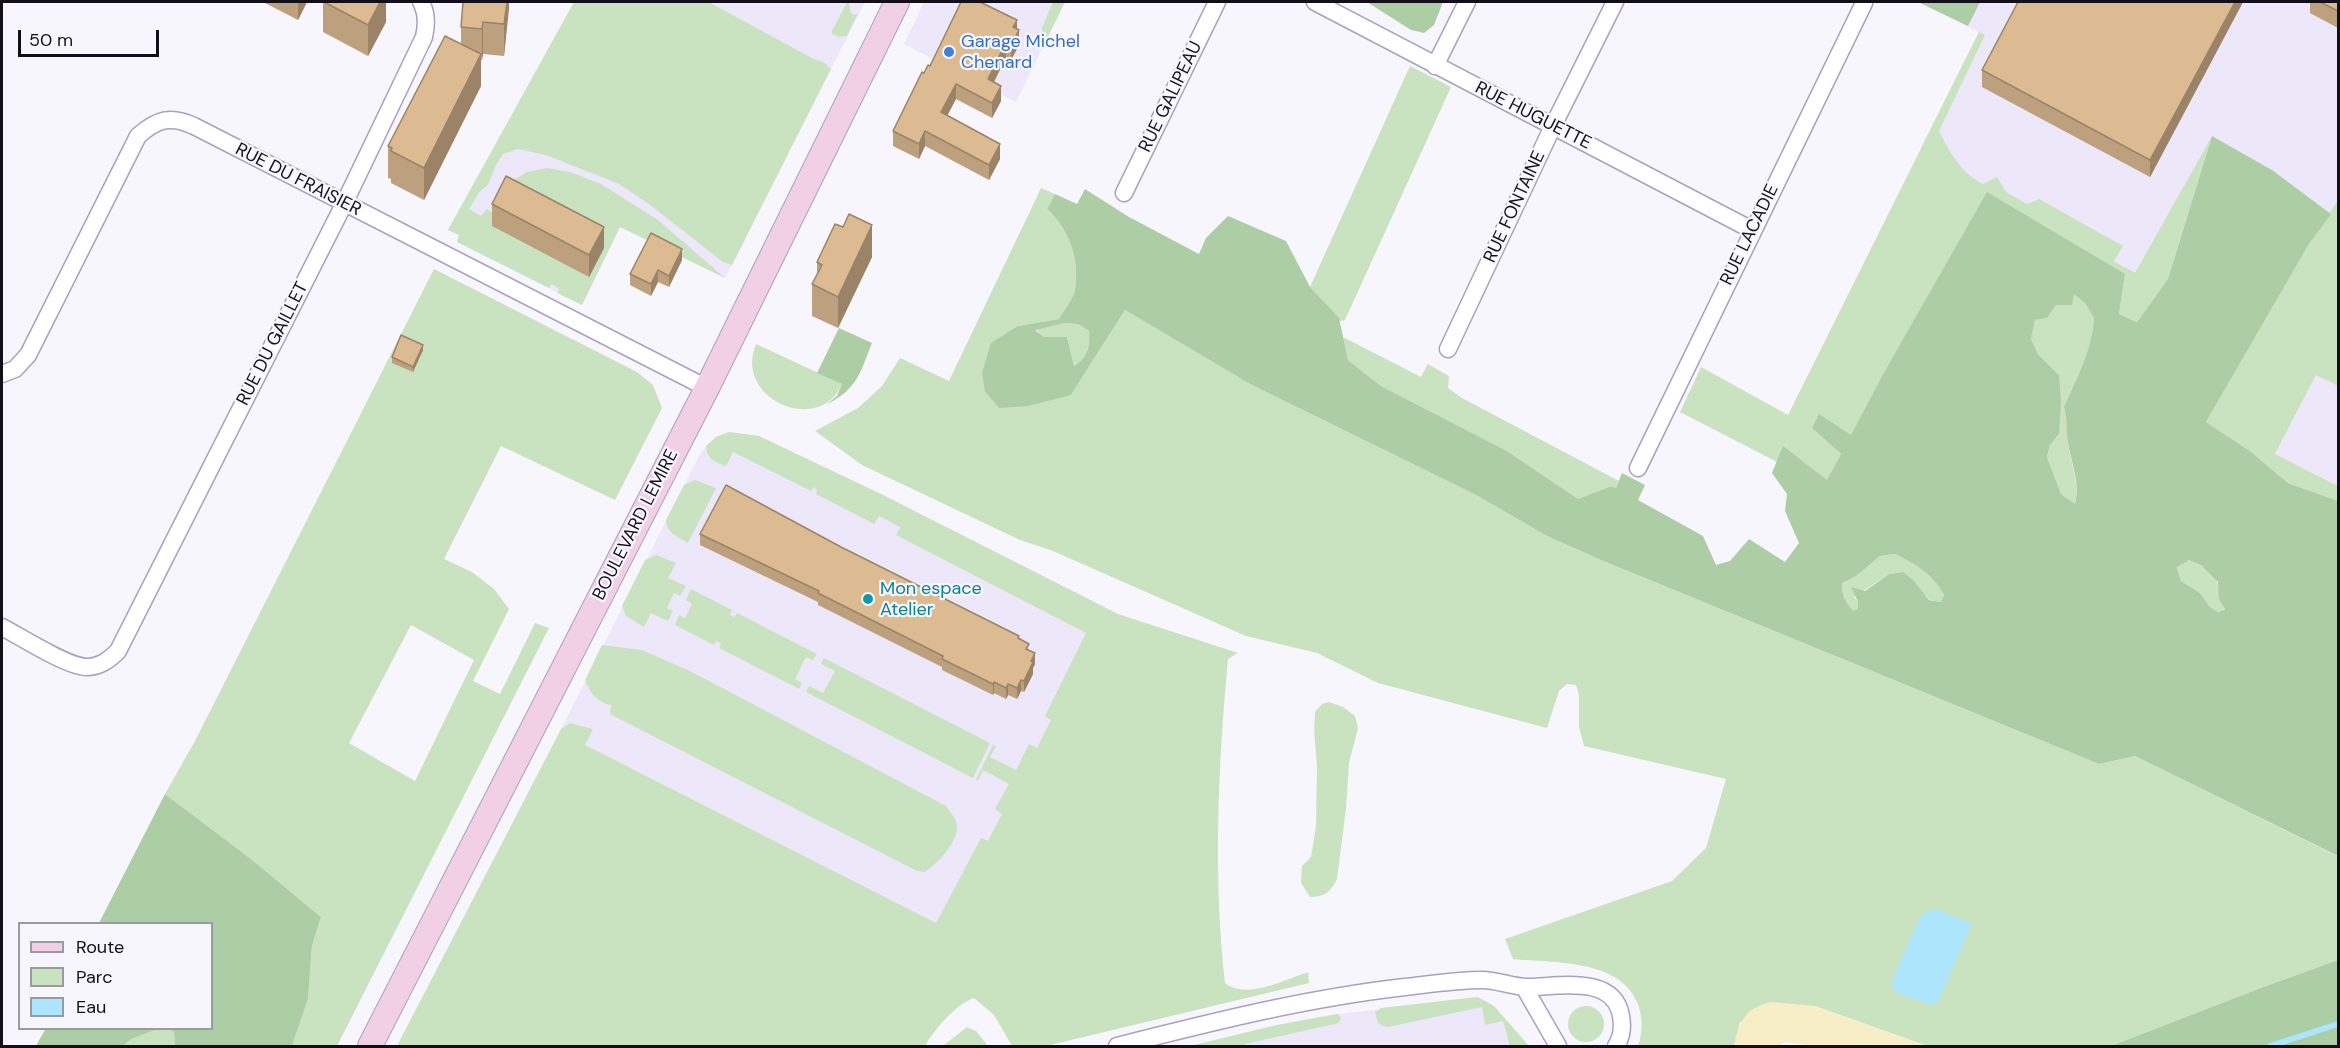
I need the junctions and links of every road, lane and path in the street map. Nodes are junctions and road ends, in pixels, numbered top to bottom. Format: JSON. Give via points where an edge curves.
{"nodes":[{"id":1,"x":897,"y":2,"type":"edge"},
{"id":2,"x":1217,"y":2,"type":"edge"},
{"id":3,"x":1315,"y":2,"type":"edge"},
{"id":4,"x":1467,"y":2,"type":"edge"},
{"id":5,"x":1615,"y":2,"type":"edge"},
{"id":6,"x":1864,"y":3,"type":"edge"},
{"id":7,"x":423,"y":6,"type":"edge"},
{"id":8,"x":1436,"y":66,"type":"junction"},
{"id":9,"x":1553,"y":126,"type":"junction"},
{"id":10,"x":1124,"y":193,"type":"dead end"},
{"id":11,"x":344,"y":204,"type":"junction"},
{"id":12,"x":1752,"y":230,"type":"junction"},
{"id":13,"x":1448,"y":349,"type":"dead end"},
{"id":14,"x":2,"y":374,"type":"edge"},
{"id":15,"x":707,"y":388,"type":"junction"},
{"id":16,"x":1638,"y":468,"type":"dead end"},
{"id":17,"x":2,"y":627,"type":"edge"},
{"id":18,"x":1524,"y":987,"type":"junction"},
{"id":19,"x":370,"y":1047,"type":"edge"},
{"id":20,"x":1117,"y":1047,"type":"edge"},
{"id":21,"x":1558,"y":1047,"type":"edge"},
{"id":22,"x":1616,"y":1047,"type":"edge"}],
"edges":[{"from":1,"to":15,"type":"main road","name":"BOULEVARD LEMIRE"},
{"from":2,"to":10,"type":"street","name":"RUE GALIPEAU"},
{"from":3,"to":8,"type":"street","name":"RUE HUGUETTE"},
{"from":4,"to":8,"type":"street"},
{"from":5,"to":9,"type":"street","name":"RUE FONTAINE"},
{"from":6,"to":12,"type":"street","name":"RUE LACADIE"},
{"from":7,"to":11,"type":"street","name":"RUE DU GAILLET","via":[[424,37]]},
{"from":8,"to":9,"type":"street","name":"RUE HUGUETTE"},
{"from":9,"to":12,"type":"street","name":"RUE HUGUETTE"},
{"from":9,"to":13,"type":"street","name":"RUE FONTAINE"},
{"from":11,"to":14,"type":"street","name":"RUE DU FRAISIER","via":[[183,121],[171,119],[152,125],[138,136],[28,355],[15,369]]},
{"from":11,"to":15,"type":"street","name":"RUE DU FRAISIER"},
{"from":11,"to":17,"type":"street","name":"RUE DU GAILLET","via":[[118,651],[98,666],[75,665]]},
{"from":12,"to":16,"type":"street","name":"RUE LACADIE"},
{"from":15,"to":19,"type":"main road","name":"BOULEVARD LEMIRE"},
{"from":18,"to":20,"type":"street","via":[[1475,980],[1338,995]]},
{"from":18,"to":21,"type":"street"},
{"from":18,"to":22,"type":"street","via":[[1576,984],[1604,992],[1621,1012],[1622,1030]]}]}
